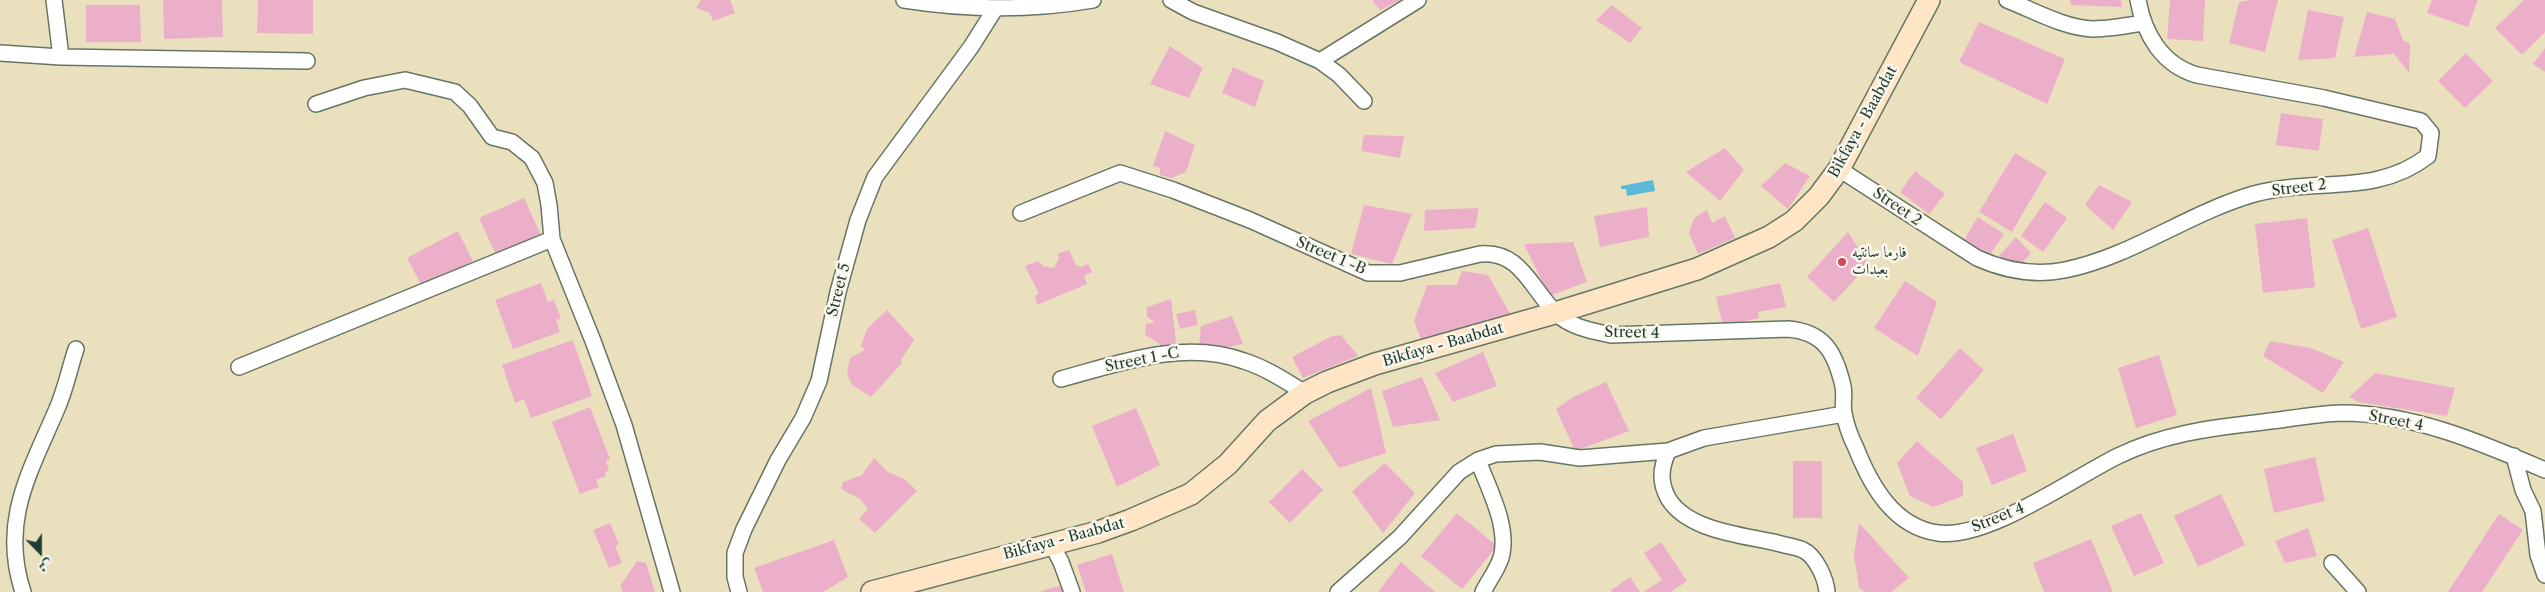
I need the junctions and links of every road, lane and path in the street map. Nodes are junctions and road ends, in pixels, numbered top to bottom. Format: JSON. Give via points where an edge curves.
{"nodes":[{"id":1,"x":54,"y":0,"type":"edge"},
{"id":2,"x":904,"y":0,"type":"edge"},
{"id":3,"x":1093,"y":0,"type":"edge"},
{"id":4,"x":1171,"y":0,"type":"edge"},
{"id":5,"x":1418,"y":0,"type":"edge"},
{"id":6,"x":1929,"y":0,"type":"edge"},
{"id":7,"x":2007,"y":0,"type":"edge"},
{"id":8,"x":2138,"y":0,"type":"edge"},
{"id":9,"x":995,"y":9,"type":"junction"},
{"id":10,"x":2143,"y":23,"type":"junction"},
{"id":11,"x":0,"y":53,"type":"edge"},
{"id":12,"x":61,"y":57,"type":"junction"},
{"id":13,"x":306,"y":61,"type":"dead end"},
{"id":14,"x":1320,"y":61,"type":"junction"},
{"id":15,"x":1364,"y":101,"type":"dead end"},
{"id":16,"x":316,"y":104,"type":"dead end"},
{"id":17,"x":1839,"y":169,"type":"junction"},
{"id":18,"x":1021,"y":213,"type":"dead end"},
{"id":19,"x":552,"y":240,"type":"junction"},
{"id":20,"x":1555,"y":313,"type":"junction"},
{"id":21,"x":76,"y":349,"type":"dead end"},
{"id":22,"x":240,"y":366,"type":"dead end"},
{"id":23,"x":1061,"y":378,"type":"dead end"},
{"id":24,"x":1305,"y":393,"type":"junction"},
{"id":25,"x":1844,"y":414,"type":"junction"},
{"id":26,"x":1668,"y":451,"type":"junction"},
{"id":27,"x":2514,"y":456,"type":"junction"},
{"id":28,"x":1478,"y":460,"type":"junction"},
{"id":29,"x":2545,"y":470,"type":"edge"},
{"id":30,"x":1051,"y":543,"type":"junction"},
{"id":31,"x":2332,"y":563,"type":"dead end"},
{"id":32,"x":2545,"y":575,"type":"edge"},
{"id":33,"x":23,"y":592,"type":"edge"},
{"id":34,"x":672,"y":592,"type":"edge"},
{"id":35,"x":739,"y":592,"type":"edge"},
{"id":36,"x":872,"y":592,"type":"edge"},
{"id":37,"x":1072,"y":592,"type":"edge"},
{"id":38,"x":1338,"y":592,"type":"edge"},
{"id":39,"x":1483,"y":592,"type":"edge"},
{"id":40,"x":1827,"y":592,"type":"edge"},
{"id":41,"x":2358,"y":592,"type":"edge"}],
"edges":[{"from":1,"to":12,"type":"street"},
{"from":2,"to":9,"type":"street"},
{"from":3,"to":9,"type":"street","via":[[1048,7]]},
{"from":4,"to":14,"type":"street","via":[[1193,12]]},
{"from":5,"to":14,"type":"street"},
{"from":6,"to":17,"type":"main road","name":"Bikfaya - Baabdat"},
{"from":7,"to":10,"type":"street","via":[[2090,29]]},
{"from":8,"to":10,"type":"street","name":"Street 2"},
{"from":9,"to":35,"type":"street","name":"Street 5","via":[[972,47],[875,177],[855,229],[819,381],[804,418],[778,460],[735,553]]},
{"from":10,"to":17,"type":"street","name":"Street 2","via":[[2166,60],[2189,73],[2324,98],[2421,121],[2431,134],[2428,156],[2404,172],[2373,182],[2286,187],[2254,194],[2192,217],[2099,261],[2043,273],[2020,272],[1977,258]]},
{"from":11,"to":12,"type":"street"},
{"from":12,"to":13,"type":"street"},
{"from":14,"to":15,"type":"street"},
{"from":16,"to":19,"type":"street","via":[[364,88],[405,80],[454,92],[470,106],[492,137],[512,142],[532,158],[545,183]]},
{"from":17,"to":20,"type":"main road","name":"Bikfaya - Baabdat","via":[[1819,196],[1794,221],[1769,237],[1697,269]]},
{"from":18,"to":20,"type":"street","name":"Street 1 -B","via":[[1120,173],[1250,220],[1368,273],[1400,273],[1493,252],[1519,269]]},
{"from":19,"to":22,"type":"street"},
{"from":19,"to":34,"type":"street","via":[[624,425]]},
{"from":20,"to":24,"type":"main road","name":"Bikfaya - Baabdat","via":[[1375,364]]},
{"from":20,"to":25,"type":"street","name":"Street 4","via":[[1586,330],[1611,335],[1803,330],[1824,342],[1833,357],[1843,387]]},
{"from":21,"to":33,"type":"street","via":[[57,410],[10,517],[10,556]]},
{"from":23,"to":24,"type":"street","name":"Street 1 -C","via":[[1137,358],[1186,352],[1215,353],[1244,360]]},
{"from":24,"to":30,"type":"main road","name":"Bikfaya - Baabdat","via":[[1267,421],[1228,464],[1191,494],[1131,520]]},
{"from":25,"to":26,"type":"street","via":[[1704,438]]},
{"from":25,"to":27,"type":"street","name":"Street 4","via":[[1865,472],[1877,492],[1909,522],[1938,533],[1967,531],[2003,518],[2140,446],[2209,428],[2342,413],[2377,415],[2451,434]]},
{"from":26,"to":28,"type":"street","via":[[1580,458],[1540,452],[1496,454]]},
{"from":26,"to":40,"type":"street","via":[[1661,467],[1663,489],[1682,514],[1707,527],[1804,550],[1822,574]]},
{"from":27,"to":29,"type":"street","name":"Street 4"},
{"from":27,"to":32,"type":"street","via":[[2523,490],[2533,511],[2538,555]]},
{"from":28,"to":38,"type":"street","via":[[1459,472],[1400,537]]},
{"from":28,"to":39,"type":"street","via":[[1500,518],[1503,539],[1502,555]]},
{"from":30,"to":36,"type":"main road","name":"Bikfaya - Baabdat"},
{"from":30,"to":37,"type":"street"},
{"from":31,"to":41,"type":"street"}]}
